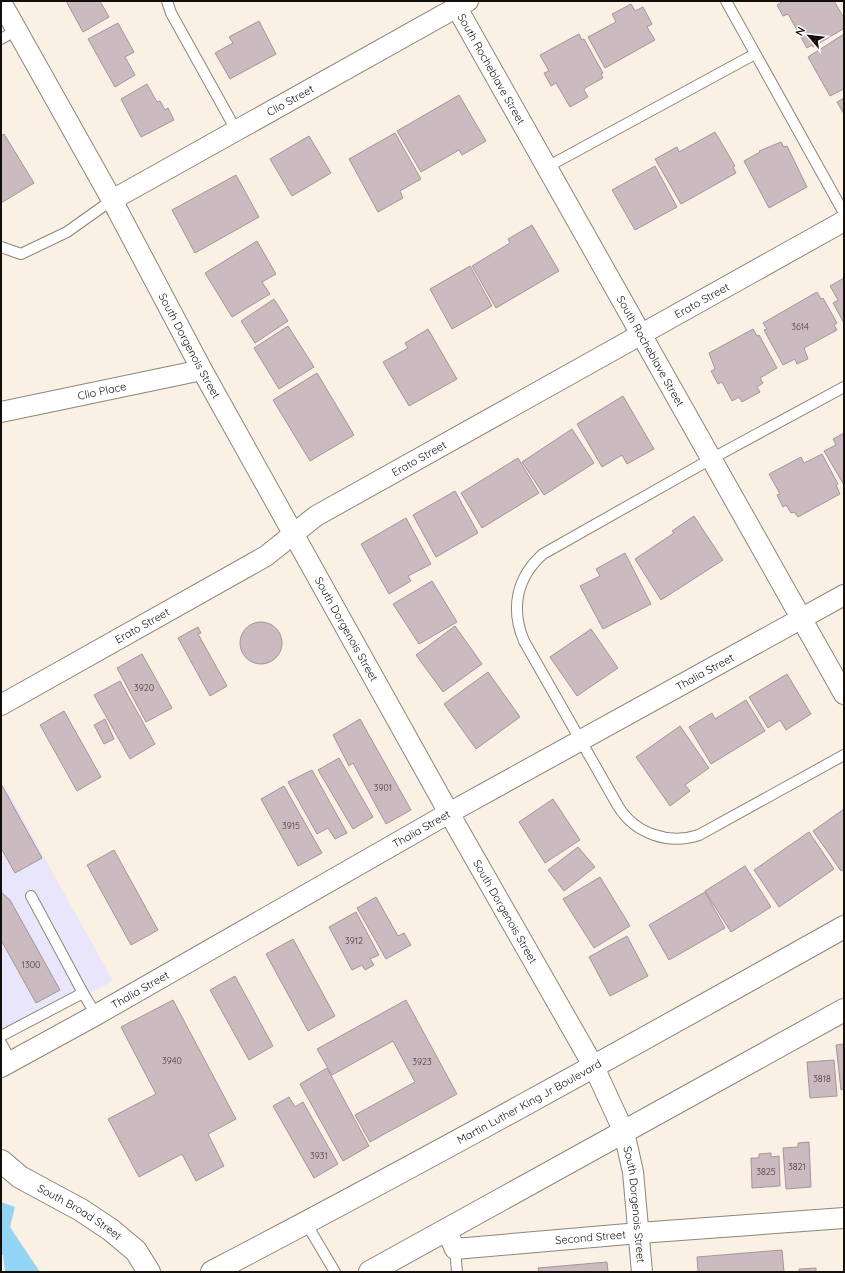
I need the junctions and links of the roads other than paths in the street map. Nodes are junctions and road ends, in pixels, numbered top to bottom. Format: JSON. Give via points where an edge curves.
{"nodes":[{"id":1,"x":168,"y":1,"type":"edge"},
{"id":2,"x":726,"y":1,"type":"edge"},
{"id":3,"x":1,"y":2,"type":"edge"},
{"id":4,"x":463,"y":4,"type":"edge"},
{"id":5,"x":9,"y":34,"type":"edge"},
{"id":6,"x":755,"y":54,"type":"junction"},
{"id":7,"x":236,"y":130,"type":"junction"},
{"id":8,"x":546,"y":167,"type":"junction"},
{"id":9,"x":112,"y":200,"type":"junction"},
{"id":10,"x":844,"y":213,"type":"edge"},
{"id":11,"x":844,"y":221,"type":"edge"},
{"id":12,"x":1,"y":247,"type":"edge"},
{"id":13,"x":641,"y":335,"type":"junction"},
{"id":14,"x":202,"y":370,"type":"junction"},
{"id":15,"x":844,"y":386,"type":"edge"},
{"id":16,"x":1,"y":412,"type":"edge"},
{"id":17,"x":711,"y":459,"type":"junction"},
{"id":18,"x":294,"y":534,"type":"junction"},
{"id":19,"x":844,"y":595,"type":"edge"},
{"id":20,"x":801,"y":619,"type":"junction"},
{"id":21,"x":844,"y":694,"type":"edge"},
{"id":22,"x":1,"y":705,"type":"edge"},
{"id":23,"x":582,"y":740,"type":"junction"},
{"id":24,"x":844,"y":755,"type":"edge"},
{"id":25,"x":449,"y":813,"type":"junction"},
{"id":26,"x":31,"y":896,"type":"dead end"},
{"id":27,"x":844,"y":927,"type":"edge"},
{"id":28,"x":83,"y":993,"type":"junction"},
{"id":29,"x":844,"y":1010,"type":"edge"},
{"id":30,"x":96,"y":1015,"type":"junction"},
{"id":31,"x":1,"y":1036,"type":"edge"},
{"id":32,"x":1,"y":1043,"type":"edge"},
{"id":33,"x":6,"y":1064,"type":"edge"},
{"id":34,"x":594,"y":1067,"type":"junction"},
{"id":35,"x":624,"y":1132,"type":"junction"},
{"id":36,"x":1,"y":1161,"type":"edge"},
{"id":37,"x":844,"y":1218,"type":"edge"},
{"id":38,"x":306,"y":1223,"type":"junction"},
{"id":39,"x":446,"y":1229,"type":"junction"},
{"id":40,"x":639,"y":1233,"type":"junction"},
{"id":41,"x":455,"y":1249,"type":"junction"},
{"id":42,"x":149,"y":1272,"type":"edge"},
{"id":43,"x":212,"y":1272,"type":"edge"},
{"id":44,"x":334,"y":1272,"type":"edge"},
{"id":45,"x":370,"y":1272,"type":"edge"},
{"id":46,"x":457,"y":1272,"type":"edge"},
{"id":47,"x":642,"y":1272,"type":"edge"}],
"edges":[{"from":1,"to":7,"type":"lane","via":[[171,13]]},
{"from":2,"to":6,"type":"lane"},
{"from":3,"to":5,"type":"street","name":"South Dorgenois Street"},
{"from":4,"to":7,"type":"street","name":"Clio Street"},
{"from":4,"to":8,"type":"street","name":"South Rocheblave Street"},
{"from":5,"to":9,"type":"street","name":"South Dorgenois Street"},
{"from":6,"to":8,"type":"lane"},
{"from":6,"to":10,"type":"lane"},
{"from":7,"to":9,"type":"street","name":"Clio Street"},
{"from":8,"to":13,"type":"street","name":"South Rocheblave Street"},
{"from":9,"to":12,"type":"lane","via":[[67,232],[21,254]]},
{"from":9,"to":14,"type":"street","name":"South Dorgenois Street"},
{"from":11,"to":13,"type":"street","name":"Erato Street"},
{"from":13,"to":17,"type":"street","name":"South Rocheblave Street"},
{"from":13,"to":18,"type":"street","name":"Erato Street","via":[[316,516]]},
{"from":14,"to":16,"type":"street","name":"Clio Place"},
{"from":14,"to":18,"type":"street","name":"South Dorgenois Street"},
{"from":15,"to":17,"type":"lane"},
{"from":17,"to":20,"type":"street","name":"South Rocheblave Street"},
{"from":17,"to":23,"type":"lane","via":[[548,550],[535,561],[522,580],[516,608],[520,630]]},
{"from":18,"to":22,"type":"street","name":"Erato Street","via":[[266,556]]},
{"from":18,"to":25,"type":"street","name":"South Dorgenois Street"},
{"from":19,"to":20,"type":"street","name":"Thalia Street"},
{"from":20,"to":21,"type":"street","name":"South Rocheblave Street"},
{"from":20,"to":23,"type":"street","name":"Thalia Street"},
{"from":23,"to":24,"type":"lane","via":[[625,816],[648,833],[676,839],[704,833]]},
{"from":23,"to":25,"type":"street","name":"Thalia Street"},
{"from":25,"to":30,"type":"street","name":"Thalia Street"},
{"from":25,"to":34,"type":"street","name":"South Dorgenois Street"},
{"from":26,"to":28,"type":"lane"},
{"from":27,"to":34,"type":"street","name":"Martin Luther King Jr Boulevard"},
{"from":28,"to":30,"type":"lane"},
{"from":28,"to":31,"type":"lane"},
{"from":29,"to":35,"type":"street"},
{"from":30,"to":33,"type":"street","name":"Thalia Street"},
{"from":32,"to":33,"type":"lane"},
{"from":34,"to":35,"type":"street","name":"South Dorgenois Street"},
{"from":34,"to":38,"type":"street","name":"Martin Luther King Jr Boulevard"},
{"from":35,"to":39,"type":"street"},
{"from":35,"to":40,"type":"street","name":"South Dorgenois Street","via":[[633,1172]]},
{"from":36,"to":42,"type":"street","name":"South Broad Street","via":[[20,1178],[81,1210],[111,1230],[136,1251]]},
{"from":37,"to":40,"type":"street","name":"Second Street"},
{"from":38,"to":43,"type":"street","name":"Martin Luther King Jr Boulevard"},
{"from":38,"to":44,"type":"lane"},
{"from":39,"to":41,"type":"street"},
{"from":39,"to":45,"type":"street"},
{"from":40,"to":41,"type":"street","name":"Second Street"},
{"from":40,"to":47,"type":"street","name":"South Dorgenois Street"},
{"from":41,"to":46,"type":"lane"}]}
